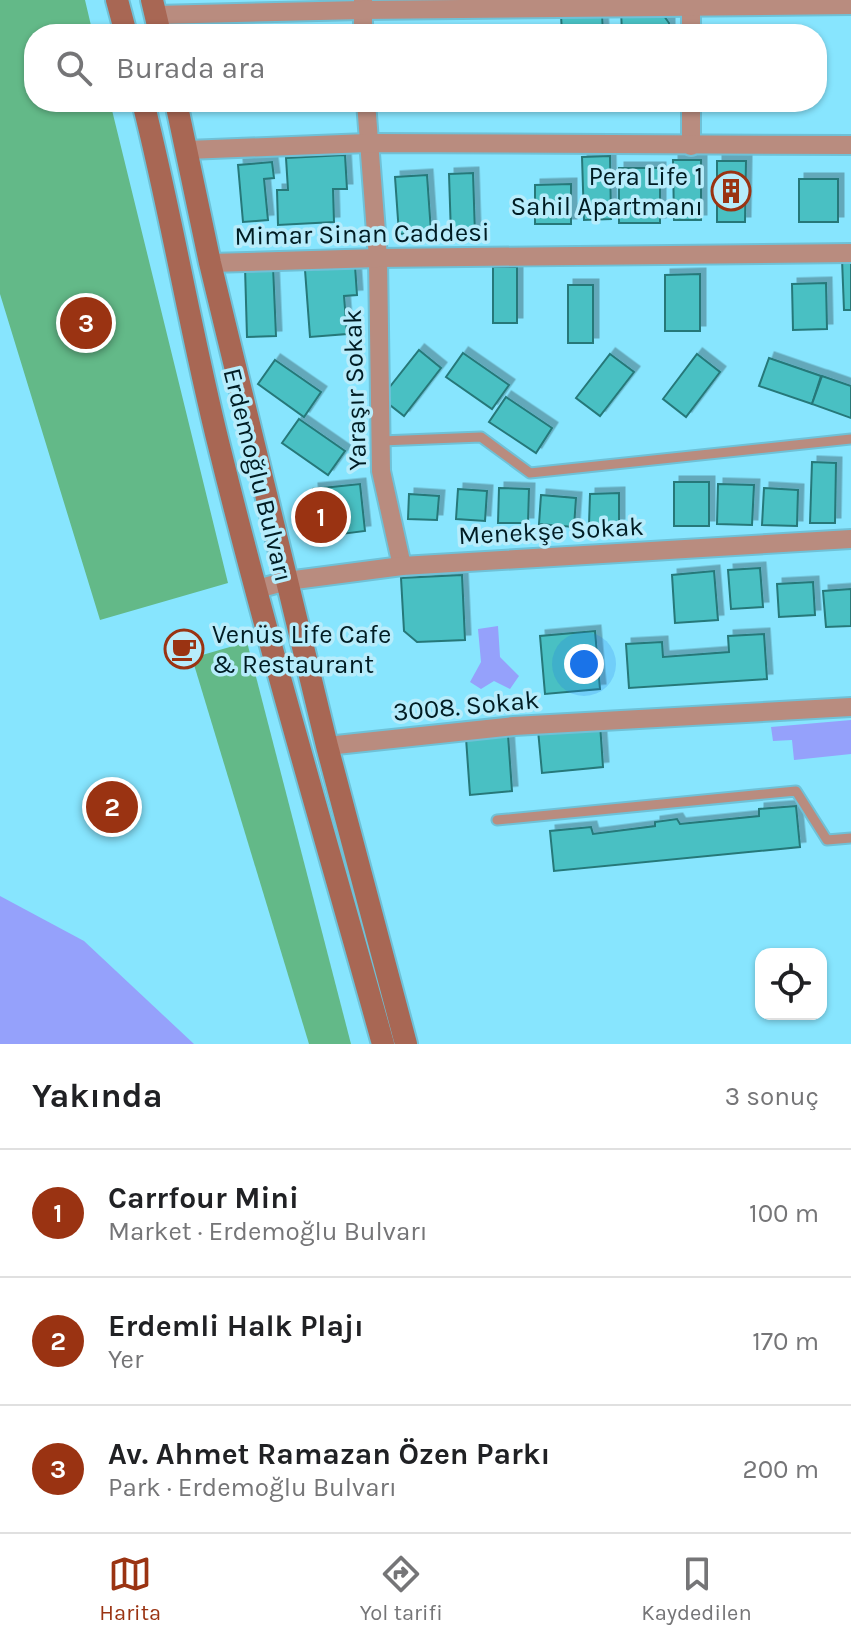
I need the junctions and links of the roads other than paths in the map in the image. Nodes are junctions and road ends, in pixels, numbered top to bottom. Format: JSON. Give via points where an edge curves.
{"nodes":[{"id":1,"x":117,"y":0,"type":"edge"},
{"id":2,"x":691,"y":2,"type":"edge"},
{"id":3,"x":845,"y":3,"type":"edge"},
{"id":4,"x":362,"y":5,"type":"edge"},
{"id":5,"x":156,"y":16,"type":"edge"},
{"id":6,"x":123,"y":24,"type":"edge"},
{"id":7,"x":691,"y":24,"type":"edge"},
{"id":8,"x":146,"y":112,"type":"edge"},
{"id":9,"x":178,"y":112,"type":"edge"},
{"id":10,"x":366,"y":112,"type":"edge"},
{"id":11,"x":691,"y":112,"type":"edge"},
{"id":12,"x":367,"y":143,"type":"junction"},
{"id":13,"x":851,"y":145,"type":"edge"},
{"id":14,"x":691,"y":146,"type":"junction"},
{"id":15,"x":187,"y":150,"type":"junction"},
{"id":16,"x":851,"y":253,"type":"edge"},
{"id":17,"x":378,"y":258,"type":"junction"},
{"id":18,"x":210,"y":263,"type":"junction"},
{"id":19,"x":851,"y":439,"type":"edge"},
{"id":20,"x":381,"y":441,"type":"junction"},
{"id":21,"x":851,"y":539,"type":"edge"},
{"id":22,"x":402,"y":566,"type":"junction"},
{"id":23,"x":287,"y":581,"type":"junction"},
{"id":24,"x":257,"y":589,"type":"junction"},
{"id":25,"x":851,"y":707,"type":"edge"},
{"id":26,"x":327,"y":746,"type":"junction"},
{"id":27,"x":497,"y":820,"type":"dead end"},
{"id":28,"x":851,"y":838,"type":"edge"},
{"id":29,"x":383,"y":1044,"type":"edge"},
{"id":30,"x":406,"y":1044,"type":"edge"}],
"edges":[{"from":1,"to":6,"type":"main road"},
{"from":2,"to":3,"type":"street"},
{"from":2,"to":4,"type":"street"},
{"from":2,"to":7,"type":"street"},
{"from":4,"to":5,"type":"street"},
{"from":8,"to":24,"type":"main road","name":"Erdemoğlu Bulvarı","via":[[219,448]]},
{"from":9,"to":15,"type":"main road","name":"Erdemoğlu Bulvarı"},
{"from":10,"to":12,"type":"street","name":"Yaraşır Sokak"},
{"from":11,"to":14,"type":"street"},
{"from":12,"to":14,"type":"street"},
{"from":12,"to":15,"type":"street"},
{"from":12,"to":17,"type":"street","name":"Yaraşır Sokak"},
{"from":13,"to":14,"type":"street"},
{"from":15,"to":18,"type":"main road","name":"Erdemoğlu Bulvarı"},
{"from":16,"to":17,"type":"street","name":"Mimar Sinan Caddesi"},
{"from":17,"to":18,"type":"street","name":"Mimar Sinan Caddesi"},
{"from":17,"to":20,"type":"street","name":"Yaraşır Sokak"},
{"from":18,"to":23,"type":"main road","name":"Erdemoğlu Bulvarı"},
{"from":19,"to":20,"type":"lane","via":[[530,473],[481,437]]},
{"from":20,"to":22,"type":"street","name":"Yaraşır Sokak","via":[[381,471]]},
{"from":21,"to":22,"type":"street","name":"Menekşe Sokak"},
{"from":22,"to":23,"type":"street","name":"Menekşe Sokak"},
{"from":23,"to":24,"type":"street","name":"Menekşe Sokak"},
{"from":23,"to":26,"type":"main road","name":"Erdemoğlu Bulvarı"},
{"from":24,"to":29,"type":"main road","name":"Erdemoğlu Bulvarı"},
{"from":25,"to":26,"type":"street","name":"3008. Sokak","via":[[514,726]]},
{"from":26,"to":30,"type":"main road","name":"Erdemoğlu Bulvarı"},
{"from":27,"to":28,"type":"lane","via":[[796,791],[827,840]]}]}
